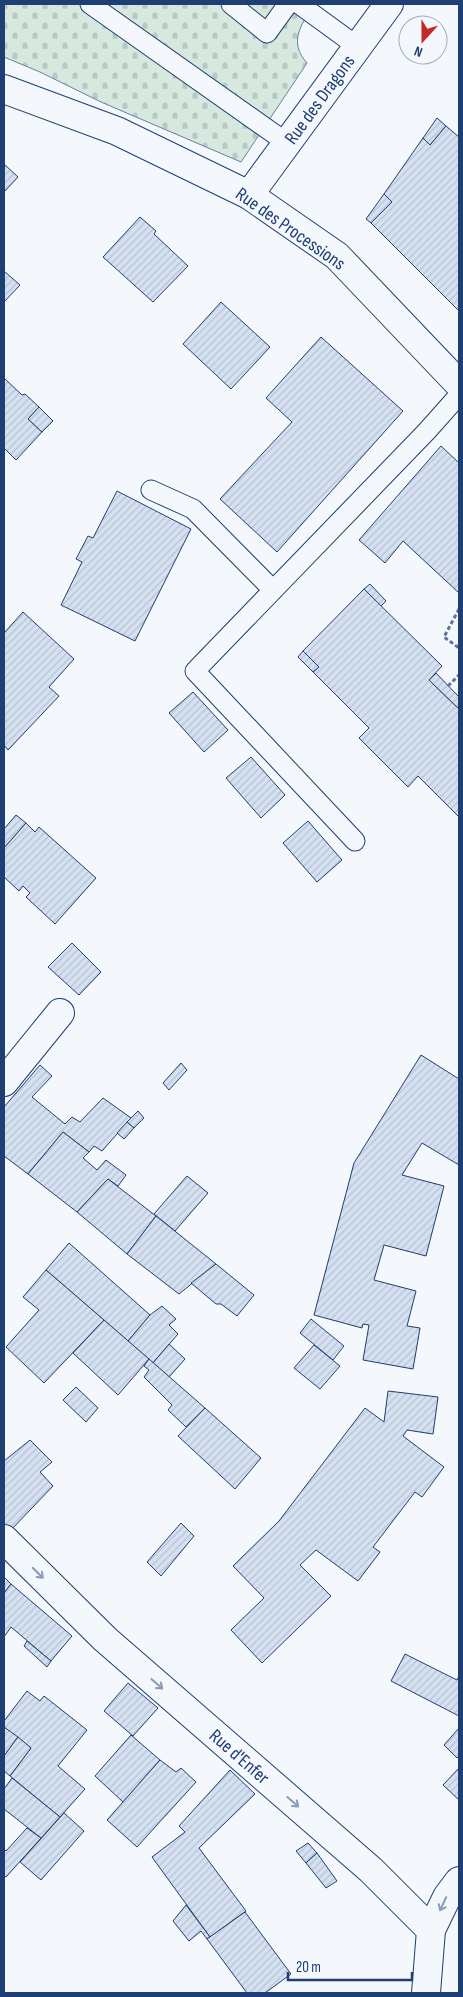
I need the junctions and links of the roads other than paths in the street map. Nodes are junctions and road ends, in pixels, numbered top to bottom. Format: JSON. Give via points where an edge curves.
{"nodes":[{"id":1,"x":90,"y":4,"type":"edge"},
{"id":2,"x":231,"y":4,"type":"edge"},
{"id":3,"x":288,"y":4,"type":"edge"},
{"id":4,"x":299,"y":4,"type":"edge"},
{"id":5,"x":390,"y":4,"type":"edge"},
{"id":6,"x":358,"y":47,"type":"junction"},
{"id":7,"x":4,"y":89,"type":"edge"},
{"id":8,"x":287,"y":143,"type":"junction"},
{"id":9,"x":249,"y":195,"type":"junction"},
{"id":10,"x":459,"y":384,"type":"edge"},
{"id":11,"x":459,"y":395,"type":"edge"},
{"id":12,"x":151,"y":490,"type":"dead end"},
{"id":13,"x":273,"y":590,"type":"junction"},
{"id":14,"x":355,"y":841,"type":"dead end"},
{"id":15,"x":60,"y":1013,"type":"dead end"},
{"id":16,"x":4,"y":1082,"type":"edge"},
{"id":17,"x":4,"y":1539,"type":"edge"},
{"id":18,"x":459,"y":1881,"type":"edge"},
{"id":19,"x":431,"y":1930,"type":"junction"},
{"id":20,"x":426,"y":1993,"type":"edge"}],
"edges":[{"from":1,"to":8,"type":"lane"},
{"from":2,"to":3,"type":"lane","via":[[267,33]]},
{"from":4,"to":6,"type":"lane"},
{"from":5,"to":6,"type":"street","name":"Rue des Dragons"},
{"from":6,"to":8,"type":"street","name":"Rue des Dragons"},
{"from":7,"to":9,"type":"street","name":"Rue des Processions","via":[[117,131]]},
{"from":8,"to":9,"type":"street","name":"Rue des Dragons"},
{"from":9,"to":10,"type":"street","name":"Rue des Processions","via":[[337,256]]},
{"from":11,"to":13,"type":"lane"},
{"from":12,"to":13,"type":"lane","via":[[194,509]]},
{"from":13,"to":14,"type":"lane","via":[[195,671]]},
{"from":15,"to":16,"type":"street"},
{"from":17,"to":19,"type":"street","name":"Rue d'Enfer","one_way":true,"via":[[105,1639],[371,1870]]},
{"from":18,"to":19,"type":"street","one_way":true},
{"from":19,"to":20,"type":"street"}]}
